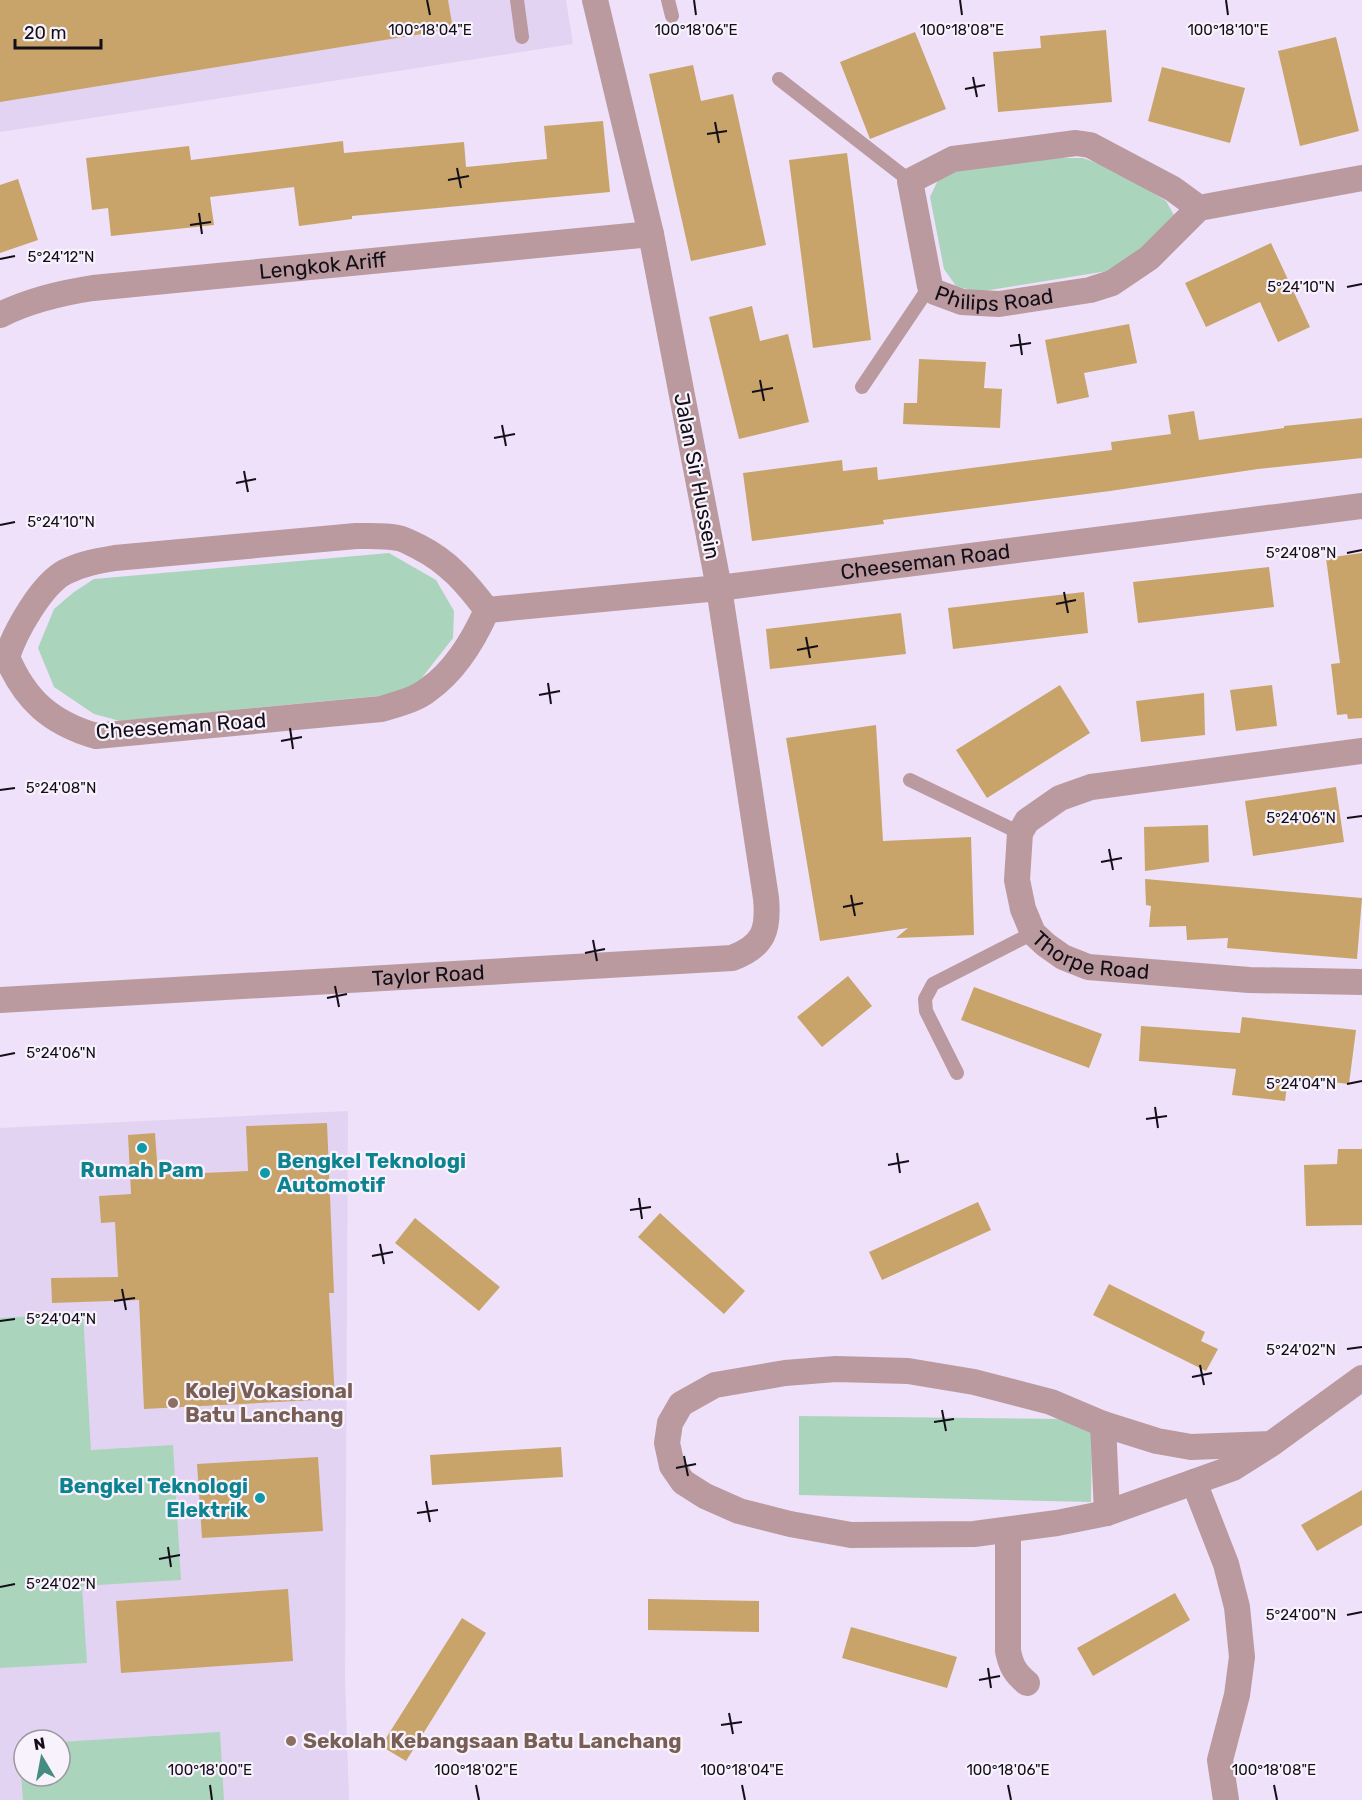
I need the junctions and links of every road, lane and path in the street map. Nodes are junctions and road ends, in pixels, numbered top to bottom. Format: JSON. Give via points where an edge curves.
{"nodes":[{"id":1,"x":517,"y":0,"type":"edge"},
{"id":2,"x":595,"y":0,"type":"edge"},
{"id":3,"x":668,"y":0,"type":"edge"},
{"id":4,"x":672,"y":16,"type":"dead end"},
{"id":5,"x":522,"y":37,"type":"dead end"},
{"id":6,"x":780,"y":79,"type":"dead end"},
{"id":7,"x":1362,"y":178,"type":"edge"},
{"id":8,"x":910,"y":182,"type":"junction"},
{"id":9,"x":1199,"y":208,"type":"junction"},
{"id":10,"x":651,"y":234,"type":"junction"},
{"id":11,"x":930,"y":286,"type":"junction"},
{"id":12,"x":0,"y":315,"type":"edge"},
{"id":13,"x":862,"y":387,"type":"dead end"},
{"id":14,"x":1362,"y":506,"type":"edge"},
{"id":15,"x":719,"y":588,"type":"junction"},
{"id":16,"x":487,"y":610,"type":"junction"},
{"id":17,"x":3,"y":658,"type":"edge"},
{"id":18,"x":1362,"y":751,"type":"edge"},
{"id":19,"x":910,"y":780,"type":"dead end"},
{"id":20,"x":1020,"y":833,"type":"junction"},
{"id":21,"x":1033,"y":933,"type":"junction"},
{"id":22,"x":749,"y":952,"type":"joint"},
{"id":23,"x":1362,"y":982,"type":"edge"},
{"id":24,"x":0,"y":1000,"type":"edge"},
{"id":25,"x":957,"y":1073,"type":"dead end"},
{"id":26,"x":1362,"y":1378,"type":"edge"},
{"id":27,"x":1103,"y":1424,"type":"junction"},
{"id":28,"x":1271,"y":1444,"type":"junction"},
{"id":29,"x":1194,"y":1482,"type":"junction"},
{"id":30,"x":1107,"y":1513,"type":"junction"},
{"id":31,"x":1008,"y":1530,"type":"junction"},
{"id":32,"x":1027,"y":1683,"type":"dead end"},
{"id":33,"x":1226,"y":1800,"type":"edge"}],
"edges":[{"from":1,"to":5,"type":"lane"},
{"from":2,"to":10,"type":"street","name":"Jalan Sir Hussein"},
{"from":3,"to":4,"type":"lane"},
{"from":6,"to":8,"type":"lane"},
{"from":7,"to":9,"type":"street"},
{"from":8,"to":9,"type":"street","via":[[952,159],[1076,143],[1090,145],[1173,189]]},
{"from":8,"to":11,"type":"street","name":"Philips Road"},
{"from":9,"to":11,"type":"street","name":"Philips Road","via":[[1149,258],[1112,283],[1090,290],[999,304],[962,302],[935,292]]},
{"from":10,"to":12,"type":"street","name":"Lengkok Ariff","via":[[93,288],[57,294]]},
{"from":10,"to":15,"type":"street","name":"Jalan Sir Hussein"},
{"from":11,"to":13,"type":"lane"},
{"from":14,"to":15,"type":"street","name":"Cheeseman Road"},
{"from":15,"to":16,"type":"street","name":"Cheeseman Road"},
{"from":15,"to":22,"type":"street","name":"Jalan Sir Hussein","via":[[768,916],[761,940]]},
{"from":16,"to":17,"type":"street","name":"Cheeseman Road","via":[[463,578],[443,561],[401,538],[356,536],[115,558],[83,564],[62,574],[42,594]]},
{"from":16,"to":17,"type":"street","name":"Cheeseman Road","via":[[465,652],[429,690],[381,709],[96,736],[63,723],[36,704]]},
{"from":18,"to":20,"type":"street","via":[[1091,787],[1060,798],[1027,821]]},
{"from":19,"to":20,"type":"lane"},
{"from":20,"to":21,"type":"street","name":"Thorpe Road","via":[[1017,879]]},
{"from":21,"to":23,"type":"street","name":"Thorpe Road","via":[[1063,957],[1088,967],[1249,980]]},
{"from":21,"to":25,"type":"lane","via":[[933,984],[925,999],[926,1011]]},
{"from":22,"to":24,"type":"street","name":"Taylor Road","via":[[732,958]]},
{"from":26,"to":28,"type":"street"},
{"from":27,"to":28,"type":"street","via":[[1191,1447]]},
{"from":27,"to":30,"type":"street"},
{"from":27,"to":31,"type":"street","via":[[1051,1402],[974,1382],[908,1371],[836,1369],[785,1373],[715,1386],[681,1404],[670,1423],[667,1443],[672,1466],[683,1482],[739,1511],[851,1535]]},
{"from":28,"to":29,"type":"street","via":[[1233,1468]]},
{"from":29,"to":30,"type":"street"},
{"from":29,"to":33,"type":"street","via":[[1226,1564],[1237,1607],[1242,1657],[1237,1695],[1220,1760]]},
{"from":30,"to":31,"type":"street"},
{"from":31,"to":32,"type":"street","via":[[1008,1651],[1015,1673]]}]}
